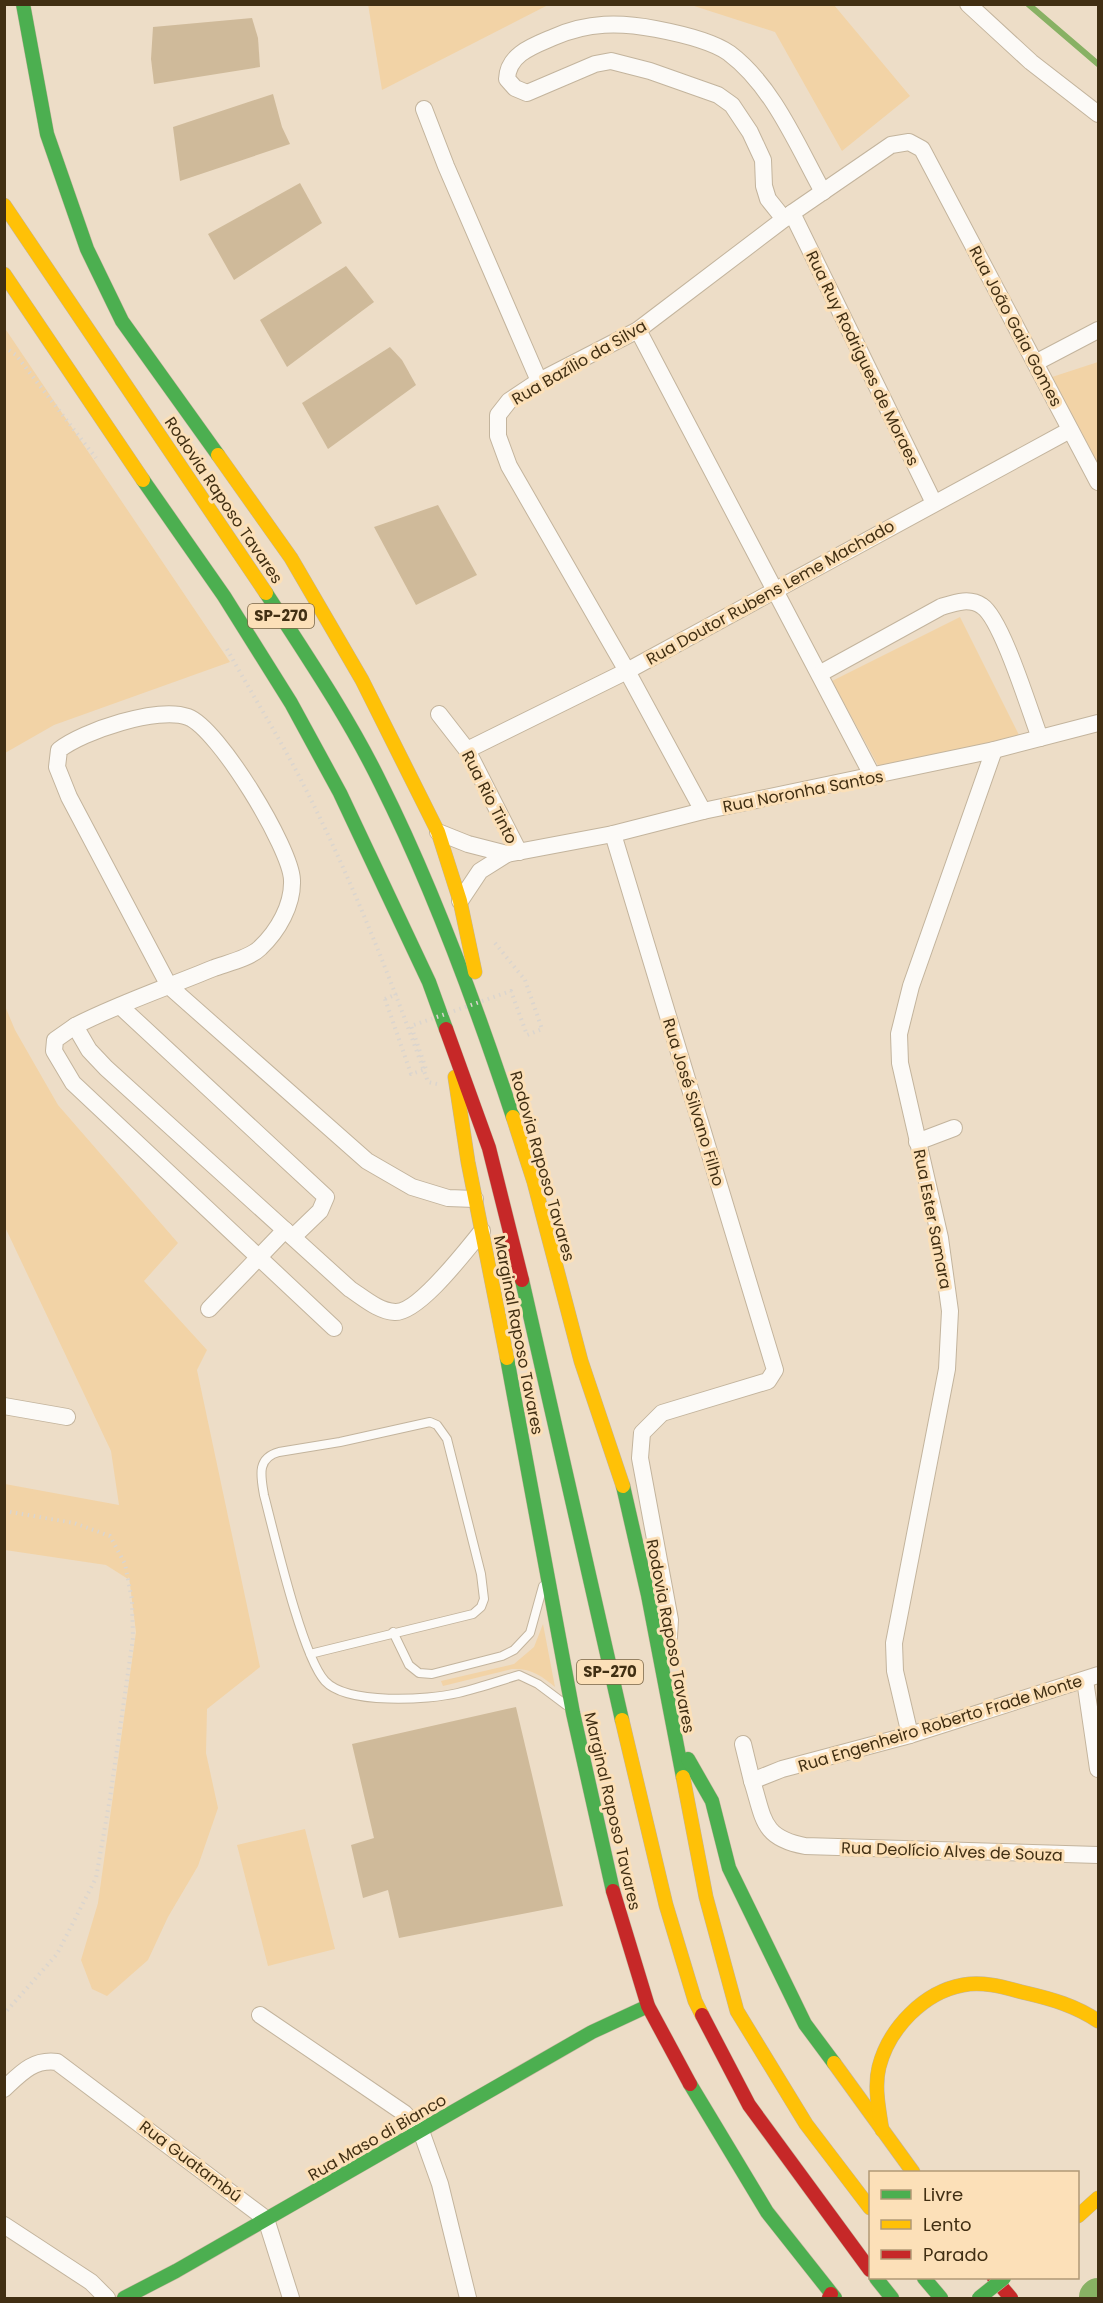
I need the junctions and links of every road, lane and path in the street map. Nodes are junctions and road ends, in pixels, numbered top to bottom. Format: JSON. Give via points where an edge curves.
{"nodes":[{"id":1,"x":23,"y":4,"type":"edge"},
{"id":2,"x":968,"y":4,"type":"edge"},
{"id":3,"x":424,"y":109,"type":"dead end"},
{"id":4,"x":1098,"y":114,"type":"edge"},
{"id":5,"x":934,"y":171,"type":"joint"},
{"id":6,"x":823,"y":192,"type":"junction"},
{"id":7,"x":8,"y":209,"type":"edge"},
{"id":8,"x":788,"y":216,"type":"junction"},
{"id":9,"x":62,"y":263,"type":"dead end"},
{"id":10,"x":4,"y":274,"type":"edge"},
{"id":11,"x":96,"y":297,"type":"dead end"},
{"id":12,"x":122,"y":321,"type":"junction"},
{"id":13,"x":638,"y":330,"type":"junction"},
{"id":14,"x":1098,"y":330,"type":"edge"},
{"id":15,"x":4,"y":347,"type":"edge"},
{"id":16,"x":1037,"y":362,"type":"junction"},
{"id":17,"x":539,"y":381,"type":"junction"},
{"id":18,"x":1070,"y":430,"type":"junction"},
{"id":19,"x":100,"y":463,"type":"dead end"},
{"id":20,"x":1098,"y":482,"type":"edge"},
{"id":21,"x":934,"y":503,"type":"junction"},
{"id":22,"x":774,"y":589,"type":"junction"},
{"id":23,"x":225,"y":646,"type":"dead end"},
{"id":24,"x":627,"y":671,"type":"junction"},
{"id":25,"x":821,"y":673,"type":"junction"},
{"id":26,"x":439,"y":714,"type":"dead end"},
{"id":27,"x":1098,"y":723,"type":"edge"},
{"id":28,"x":1040,"y":738,"type":"junction"},
{"id":29,"x":467,"y":750,"type":"junction"},
{"id":30,"x":994,"y":750,"type":"junction"},
{"id":31,"x":873,"y":777,"type":"junction"},
{"id":32,"x":703,"y":811,"type":"junction"},
{"id":33,"x":438,"y":832,"type":"junction"},
{"id":34,"x":613,"y":834,"type":"junction"},
{"id":35,"x":513,"y":853,"type":"junction"},
{"id":36,"x":460,"y":901,"type":"junction"},
{"id":37,"x":525,"y":980,"type":"dead end"},
{"id":38,"x":169,"y":986,"type":"junction"},
{"id":39,"x":397,"y":994,"type":"junction"},
{"id":40,"x":120,"y":1006,"type":"junction"},
{"id":41,"x":75,"y":1026,"type":"junction"},
{"id":42,"x":448,"y":1031,"type":"junction"},
{"id":43,"x":491,"y":1050,"type":"junction"},
{"id":44,"x":456,"y":1084,"type":"junction"},
{"id":45,"x":954,"y":1128,"type":"dead end"},
{"id":46,"x":917,"y":1142,"type":"junction"},
{"id":47,"x":476,"y":1199,"type":"junction"},
{"id":48,"x":482,"y":1232,"type":"junction"},
{"id":49,"x":289,"y":1234,"type":"junction"},
{"id":50,"x":258,"y":1258,"type":"junction"},
{"id":51,"x":210,"y":1309,"type":"dead end"},
{"id":52,"x":334,"y":1328,"type":"dead end"},
{"id":53,"x":4,"y":1406,"type":"edge"},
{"id":54,"x":67,"y":1417,"type":"dead end"},
{"id":55,"x":4,"y":1511,"type":"edge"},
{"id":56,"x":547,"y":1571,"type":"junction"},
{"id":57,"x":393,"y":1632,"type":"junction"},
{"id":58,"x":310,"y":1654,"type":"junction"},
{"id":59,"x":1092,"y":1677,"type":"edge"},
{"id":60,"x":665,"y":1683,"type":"junction"},
{"id":61,"x":573,"y":1713,"type":"junction"},
{"id":62,"x":910,"y":1735,"type":"junction"},
{"id":63,"x":675,"y":1736,"type":"junction"},
{"id":64,"x":743,"y":1744,"type":"dead end"},
{"id":65,"x":1098,"y":1769,"type":"edge"},
{"id":66,"x":752,"y":1781,"type":"junction"},
{"id":67,"x":1098,"y":1855,"type":"edge"},
{"id":68,"x":648,"y":2006,"type":"junction"},
{"id":69,"x":4,"y":2014,"type":"edge"},
{"id":70,"x":260,"y":2015,"type":"dead end"},
{"id":71,"x":1098,"y":2020,"type":"edge"},
{"id":72,"x":4,"y":2089,"type":"edge"},
{"id":73,"x":422,"y":2131,"type":"junction"},
{"id":74,"x":883,"y":2132,"type":"junction"},
{"id":75,"x":912,"y":2171,"type":"edge"},
{"id":76,"x":1098,"y":2198,"type":"edge"},
{"id":77,"x":869,"y":2207,"type":"edge"},
{"id":78,"x":1079,"y":2214,"type":"edge"},
{"id":79,"x":266,"y":2219,"type":"junction"},
{"id":80,"x":4,"y":2224,"type":"edge"},
{"id":81,"x":869,"y":2269,"type":"edge"},
{"id":82,"x":878,"y":2279,"type":"edge"},
{"id":83,"x":926,"y":2279,"type":"edge"},
{"id":84,"x":996,"y":2279,"type":"edge"},
{"id":85,"x":1002,"y":2279,"type":"edge"},
{"id":86,"x":832,"y":2297,"type":"edge"},
{"id":87,"x":107,"y":2298,"type":"edge"},
{"id":88,"x":124,"y":2298,"type":"edge"},
{"id":89,"x":291,"y":2298,"type":"edge"},
{"id":90,"x":468,"y":2298,"type":"edge"},
{"id":91,"x":892,"y":2298,"type":"edge"},
{"id":92,"x":941,"y":2298,"type":"edge"},
{"id":93,"x":979,"y":2298,"type":"edge"},
{"id":94,"x":1011,"y":2298,"type":"edge"}],
"edges":[{"from":1,"to":12,"type":"main road","via":[[47,134],[87,249]]},
{"from":2,"to":4,"type":"street","via":[[1030,62]]},
{"from":3,"to":17,"type":"street"},
{"from":5,"to":6,"type":"street","name":"Rua Bazílio da Silva","via":[[922,149],[909,142],[891,145]]},
{"from":5,"to":16,"type":"street","name":"Rua João Gaia Gomes"},
{"from":6,"to":8,"type":"street","name":"Rua Bazílio da Silva"},
{"from":6,"to":8,"type":"street","name":"Rua Ruy Rodrigues de Moraes","via":[[778,111],[750,73],[727,52],[678,33],[628,23],[594,24],[554,36],[524,51],[507,68],[507,79],[514,88],[526,93],[611,61],[718,95],[732,105],[750,132],[763,160],[768,199]]},
{"from":7,"to":9,"type":"main road"},
{"from":7,"to":43,"type":"main road","name":"Rodovia Raposo Tavares","number":"SP-270","via":[[234,541],[381,783]]},
{"from":8,"to":13,"type":"street","name":"Rua Bazílio da Silva"},
{"from":8,"to":21,"type":"street","name":"Rua Ruy Rodrigues de Moraes"},
{"from":10,"to":42,"type":"main road","number":"SP-270","via":[[224,596],[291,703],[340,794],[429,982]]},
{"from":11,"to":12,"type":"main road"},
{"from":12,"to":33,"type":"main road","via":[[291,558],[362,680]]},
{"from":13,"to":17,"type":"street","name":"Rua Bazílio da Silva"},
{"from":13,"to":22,"type":"street"},
{"from":14,"to":16,"type":"street"},
{"from":15,"to":19,"type":"path","via":[[16,355]]},
{"from":16,"to":18,"type":"street","name":"Rua João Gaia Gomes"},
{"from":17,"to":24,"type":"street","name":"Rua Bazílio da Silva","via":[[509,401],[498,415],[498,436],[509,466]]},
{"from":18,"to":20,"type":"street","name":"Rua João Gaia Gomes"},
{"from":18,"to":21,"type":"street","name":"Rua Doutor Rubens Leme Machado"},
{"from":21,"to":22,"type":"street","name":"Rua Doutor Rubens Leme Machado"},
{"from":22,"to":24,"type":"street","name":"Rua Doutor Rubens Leme Machado"},
{"from":22,"to":25,"type":"street"},
{"from":23,"to":39,"type":"path","via":[[301,780]]},
{"from":24,"to":29,"type":"street","name":"Rua Doutor Rubens Leme Machado"},
{"from":24,"to":32,"type":"street","name":"Rua Bazílio da Silva"},
{"from":25,"to":28,"type":"street","via":[[941,607],[962,600],[982,606],[997,626]]},
{"from":25,"to":31,"type":"street"},
{"from":26,"to":29,"type":"street","name":"Rua Rio Tinto"},
{"from":27,"to":28,"type":"street","name":"Rua Noronha Santos"},
{"from":28,"to":30,"type":"street","name":"Rua Noronha Santos"},
{"from":29,"to":35,"type":"street","name":"Rua Rio Tinto"},
{"from":30,"to":31,"type":"street","name":"Rua Noronha Santos"},
{"from":30,"to":46,"type":"street","name":"Rua Ester Samara","via":[[911,986],[899,1034],[900,1063]]},
{"from":31,"to":32,"type":"street","name":"Rua Noronha Santos"},
{"from":32,"to":34,"type":"street","name":"Rua Noronha Santos"},
{"from":33,"to":35,"type":"street","name":"Rua Noronha Santos","via":[[468,844]]},
{"from":33,"to":36,"type":"main road"},
{"from":34,"to":35,"type":"street","name":"Rua Noronha Santos"},
{"from":34,"to":60,"type":"street","name":"Rua José Silvano Filho","via":[[775,1370],[768,1381],[662,1413],[642,1433],[640,1458],[670,1620]]},
{"from":35,"to":36,"type":"street","name":"Rua Noronha Santos","via":[[480,871]]},
{"from":36,"to":43,"type":"main road"},
{"from":37,"to":39,"type":"path","bridge":true,"via":[[543,1029],[526,1035],[511,991],[411,1026],[426,1069],[411,1074],[385,999]]},
{"from":38,"to":38,"type":"street","via":[[259,950],[287,909],[292,879],[281,846],[238,769],[218,742],[190,717],[169,713],[138,718],[71,741],[60,750],[57,767]]},
{"from":38,"to":40,"type":"street"},
{"from":38,"to":47,"type":"street","via":[[367,1161],[412,1187],[448,1198]]},
{"from":39,"to":44,"type":"path","via":[[428,1082]]},
{"from":40,"to":41,"type":"street"},
{"from":40,"to":49,"type":"street","via":[[326,1197],[320,1211]]},
{"from":41,"to":49,"type":"street","via":[[106,1068]]},
{"from":41,"to":50,"type":"street","via":[[55,1040],[54,1051],[73,1083]]},
{"from":42,"to":44,"type":"main road","name":"Marginal Raposo Tavares"},
{"from":42,"to":81,"type":"main road","number":"SP-270","via":[[489,1148],[544,1370],[569,1496],[666,1905],[695,2001],[749,2104]]},
{"from":43,"to":60,"type":"main road","name":"Rodovia Raposo Tavares","number":"SP-270","via":[[534,1182],[581,1361],[623,1485]]},
{"from":44,"to":47,"type":"main road","name":"Marginal Raposo Tavares"},
{"from":45,"to":46,"type":"street"},
{"from":46,"to":62,"type":"street","name":"Rua Ester Samara","via":[[940,1238],[951,1311],[947,1369],[894,1643],[895,1671]]},
{"from":47,"to":48,"type":"main road","name":"Marginal Raposo Tavares"},
{"from":48,"to":49,"type":"street","via":[[416,1304],[398,1312],[382,1309],[350,1289]]},
{"from":48,"to":56,"type":"main road","name":"Marginal Raposo Tavares"},
{"from":49,"to":50,"type":"street"},
{"from":50,"to":51,"type":"street"},
{"from":50,"to":52,"type":"street"},
{"from":53,"to":54,"type":"street"},
{"from":55,"to":69,"type":"path","via":[[74,1523],[110,1536],[125,1564],[132,1600],[133,1638],[96,1878],[57,1954]]},
{"from":56,"to":57,"type":"lane","via":[[530,1633],[502,1656],[432,1674],[419,1672],[409,1665]]},
{"from":56,"to":61,"type":"main road","name":"Marginal Raposo Tavares"},
{"from":57,"to":58,"type":"lane"},
{"from":57,"to":58,"type":"lane","via":[[473,1614],[484,1599],[447,1439],[430,1422],[279,1452],[263,1460],[264,1495]]},
{"from":58,"to":61,"type":"lane","via":[[324,1680],[358,1696],[424,1698],[519,1675],[538,1684]]},
{"from":59,"to":62,"type":"street","name":"Rua Engenheiro Roberto Frade Monte"},
{"from":59,"to":65,"type":"street"},
{"from":60,"to":63,"type":"main road","name":"Rodovia Raposo Tavares","number":"SP-270"},
{"from":61,"to":68,"type":"main road","name":"Marginal Raposo Tavares","via":[[615,1899]]},
{"from":62,"to":66,"type":"street","name":"Rua Engenheiro Roberto Frade Monte","via":[[782,1769]]},
{"from":63,"to":74,"type":"main road","via":[[712,1801],[729,1868],[805,2024]]},
{"from":63,"to":77,"type":"main road","name":"Rodovia Raposo Tavares","number":"SP-270","via":[[706,1897],[737,2011],[806,2124]]},
{"from":64,"to":66,"type":"street","name":"Rua Deolício Alves de Souza"},
{"from":66,"to":67,"type":"street","name":"Rua Deolício Alves de Souza","via":[[764,1820],[783,1842],[804,1846]]},
{"from":68,"to":73,"type":"main road","name":"Rua Maso di Bianco","via":[[592,2032]]},
{"from":68,"to":86,"type":"main road","name":"Marginal Raposo Tavares","via":[[685,2077],[755,2192]]},
{"from":70,"to":73,"type":"street","via":[[404,2114]]},
{"from":71,"to":74,"type":"main road","via":[[1046,1997],[980,1983],[946,1990],[917,2008],[893,2031],[879,2068]]},
{"from":72,"to":79,"type":"street","name":"Rua Guatambú","via":[[31,2064],[57,2062]]},
{"from":73,"to":79,"type":"main road","name":"Rua Maso di Bianco"},
{"from":73,"to":90,"type":"street","via":[[440,2184]]},
{"from":74,"to":75,"type":"main road"},
{"from":76,"to":78,"type":"main road"},
{"from":79,"to":88,"type":"main road","name":"Rua Maso di Bianco"},
{"from":79,"to":89,"type":"street"},
{"from":80,"to":87,"type":"street","via":[[91,2282]]},
{"from":82,"to":91,"type":"main road"},
{"from":83,"to":92,"type":"main road"},
{"from":84,"to":94,"type":"main road"},
{"from":85,"to":93,"type":"main road","bridge":true}]}
